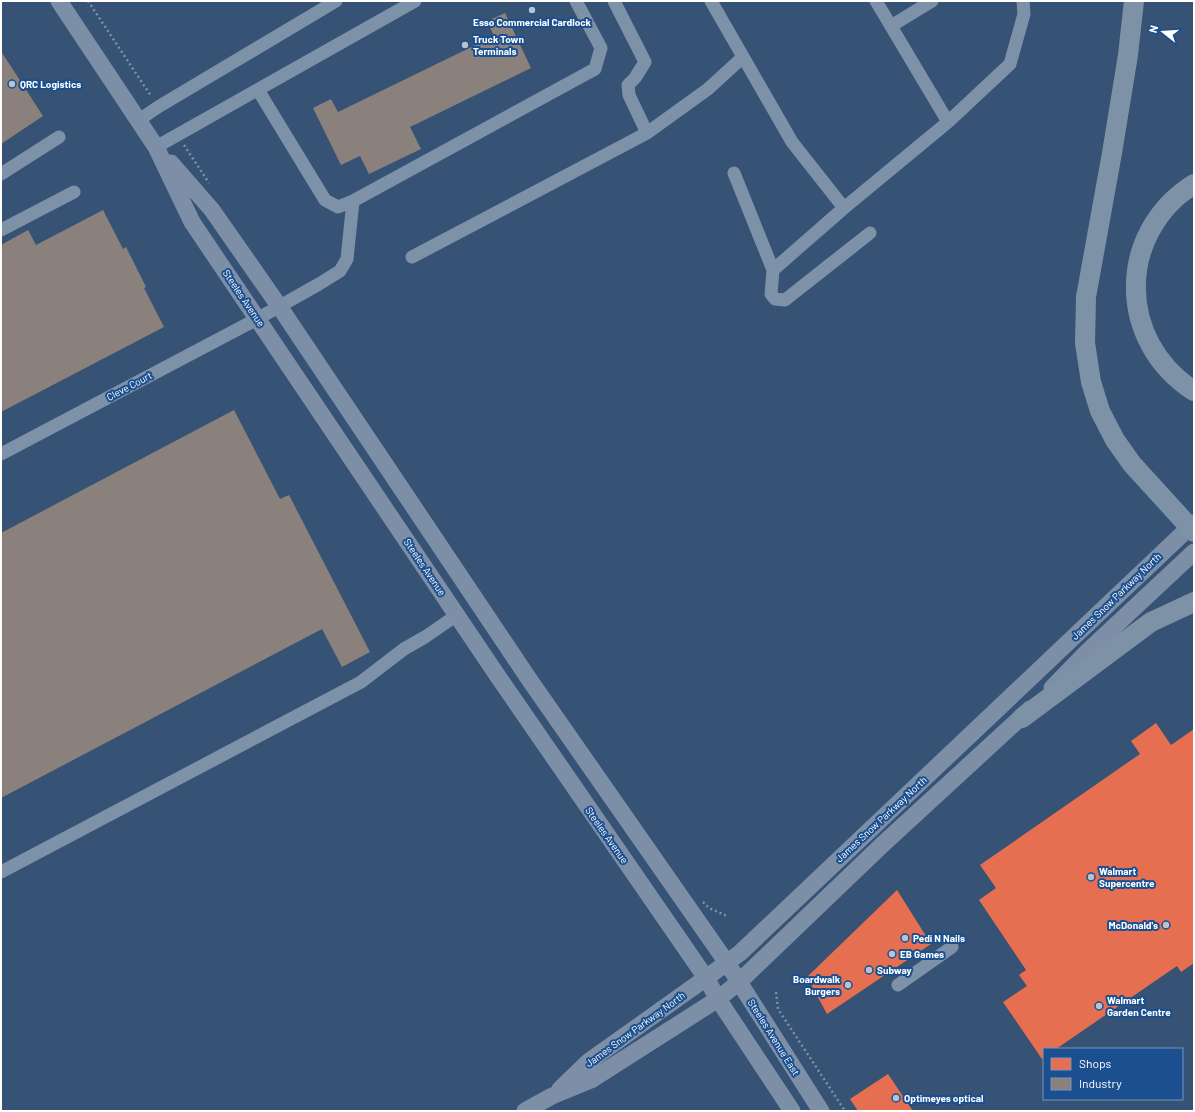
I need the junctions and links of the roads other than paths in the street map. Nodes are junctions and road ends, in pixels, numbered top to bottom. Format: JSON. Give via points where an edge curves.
{"nodes":[{"id":1,"x":59,"y":1,"type":"edge"},
{"id":2,"x":336,"y":1,"type":"edge"},
{"id":3,"x":416,"y":1,"type":"edge"},
{"id":4,"x":576,"y":1,"type":"edge"},
{"id":5,"x":614,"y":1,"type":"edge"},
{"id":6,"x":711,"y":1,"type":"edge"},
{"id":7,"x":876,"y":1,"type":"edge"},
{"id":8,"x":932,"y":1,"type":"edge"},
{"id":9,"x":1023,"y":1,"type":"edge"},
{"id":10,"x":1134,"y":1,"type":"edge"},
{"id":11,"x":891,"y":26,"type":"junction"},
{"id":12,"x":743,"y":57,"type":"junction"},
{"id":13,"x":258,"y":90,"type":"junction"},
{"id":14,"x":138,"y":120,"type":"junction"},
{"id":15,"x":948,"y":122,"type":"junction"},
{"id":16,"x":647,"y":133,"type":"junction"},
{"id":17,"x":59,"y":137,"type":"dead end"},
{"id":18,"x":156,"y":147,"type":"junction"},
{"id":19,"x":734,"y":173,"type":"dead end"},
{"id":20,"x":1,"y":174,"type":"edge"},
{"id":21,"x":1194,"y":184,"type":"edge"},
{"id":22,"x":74,"y":192,"type":"dead end"},
{"id":23,"x":352,"y":201,"type":"junction"},
{"id":24,"x":844,"y":208,"type":"junction"},
{"id":25,"x":1,"y":230,"type":"edge"},
{"id":26,"x":870,"y":233,"type":"dead end"},
{"id":27,"x":412,"y":257,"type":"dead end"},
{"id":28,"x":773,"y":270,"type":"junction"},
{"id":29,"x":279,"y":306,"type":"junction"},
{"id":30,"x":257,"y":319,"type":"junction"},
{"id":31,"x":1194,"y":391,"type":"edge"},
{"id":32,"x":1,"y":454,"type":"edge"},
{"id":33,"x":1192,"y":528,"type":"edge"},
{"id":34,"x":1194,"y":552,"type":"edge"},
{"id":35,"x":1194,"y":602,"type":"edge"},
{"id":36,"x":457,"y":615,"type":"junction"},
{"id":37,"x":1022,"y":718,"type":"junction"},
{"id":38,"x":1,"y":872,"type":"edge"},
{"id":39,"x":952,"y":947,"type":"dead end"},
{"id":40,"x":727,"y":963,"type":"junction"},
{"id":41,"x":706,"y":978,"type":"junction"},
{"id":42,"x":739,"y":982,"type":"junction"},
{"id":43,"x":898,"y":985,"type":"dead end"},
{"id":44,"x":718,"y":999,"type":"junction"},
{"id":45,"x":552,"y":1096,"type":"junction"},
{"id":46,"x":525,"y":1111,"type":"edge"},
{"id":47,"x":792,"y":1111,"type":"edge"},
{"id":48,"x":821,"y":1111,"type":"edge"}],
"edges":[{"from":1,"to":14,"type":"main road","name":"Steeles Avenue"},
{"from":2,"to":14,"type":"street"},
{"from":3,"to":13,"type":"street"},
{"from":4,"to":23,"type":"street","via":[[602,48],[595,69]]},
{"from":5,"to":16,"type":"street","via":[[645,62],[636,78],[628,85],[629,95]]},
{"from":6,"to":12,"type":"street"},
{"from":7,"to":11,"type":"street"},
{"from":8,"to":11,"type":"street"},
{"from":9,"to":15,"type":"street","via":[[1024,14],[1010,64]]},
{"from":10,"to":33,"type":"highway","via":[[1127,63],[1086,297],[1085,342],[1090,382],[1100,411],[1115,440],[1132,464]]},
{"from":11,"to":15,"type":"street"},
{"from":12,"to":16,"type":"street","via":[[708,89]]},
{"from":12,"to":24,"type":"street","via":[[792,142]]},
{"from":13,"to":18,"type":"street"},
{"from":13,"to":23,"type":"street","via":[[324,200],[338,207]]},
{"from":14,"to":18,"type":"main road","name":"Steeles Avenue"},
{"from":15,"to":24,"type":"street"},
{"from":16,"to":27,"type":"street"},
{"from":17,"to":20,"type":"street"},
{"from":18,"to":29,"type":"main road","name":"Steeles Avenue","via":[[212,210]]},
{"from":18,"to":30,"type":"main road","name":"Steeles Avenue","via":[[192,222]]},
{"from":19,"to":28,"type":"street"},
{"from":21,"to":31,"type":"highway","via":[[1166,207],[1151,228],[1138,265],[1136,292],[1141,324],[1155,354],[1172,374]]},
{"from":22,"to":25,"type":"street"},
{"from":23,"to":29,"type":"street","name":"Cleve Court","via":[[347,259],[340,271]]},
{"from":24,"to":28,"type":"street"},
{"from":26,"to":28,"type":"street","via":[[785,300],[775,299],[771,294]]},
{"from":29,"to":30,"type":"street","name":"Cleve Court"},
{"from":29,"to":40,"type":"main road","name":"Steeles Avenue","via":[[531,682]]},
{"from":30,"to":32,"type":"street","name":"Cleve Court"},
{"from":30,"to":36,"type":"main road","name":"Steeles Avenue"},
{"from":33,"to":40,"type":"main road","name":"James Snow Parkway North"},
{"from":34,"to":37,"type":"main road","name":"James Snow Parkway North","via":[[1087,652]]},
{"from":35,"to":37,"type":"highway","via":[[1151,622]]},
{"from":36,"to":38,"type":"street","via":[[404,649],[361,682]]},
{"from":36,"to":41,"type":"main road","name":"Steeles Avenue"},
{"from":37,"to":42,"type":"main road","name":"James Snow Parkway North","via":[[882,845]]},
{"from":39,"to":43,"type":"street"},
{"from":40,"to":41,"type":"main road","name":"James Snow Parkway North"},
{"from":40,"to":42,"type":"main road","name":"Steeles Avenue East"},
{"from":41,"to":44,"type":"main road"},
{"from":41,"to":45,"type":"main road","name":"James Snow Parkway North","via":[[588,1062]]},
{"from":42,"to":44,"type":"main road","name":"James Snow Parkway North"},
{"from":42,"to":48,"type":"main road","name":"Steeles Avenue East"},
{"from":44,"to":45,"type":"main road","name":"James Snow Parkway North","via":[[591,1080]]},
{"from":44,"to":47,"type":"main road"},
{"from":45,"to":46,"type":"main road","name":"James Snow Parkway North"}]}
